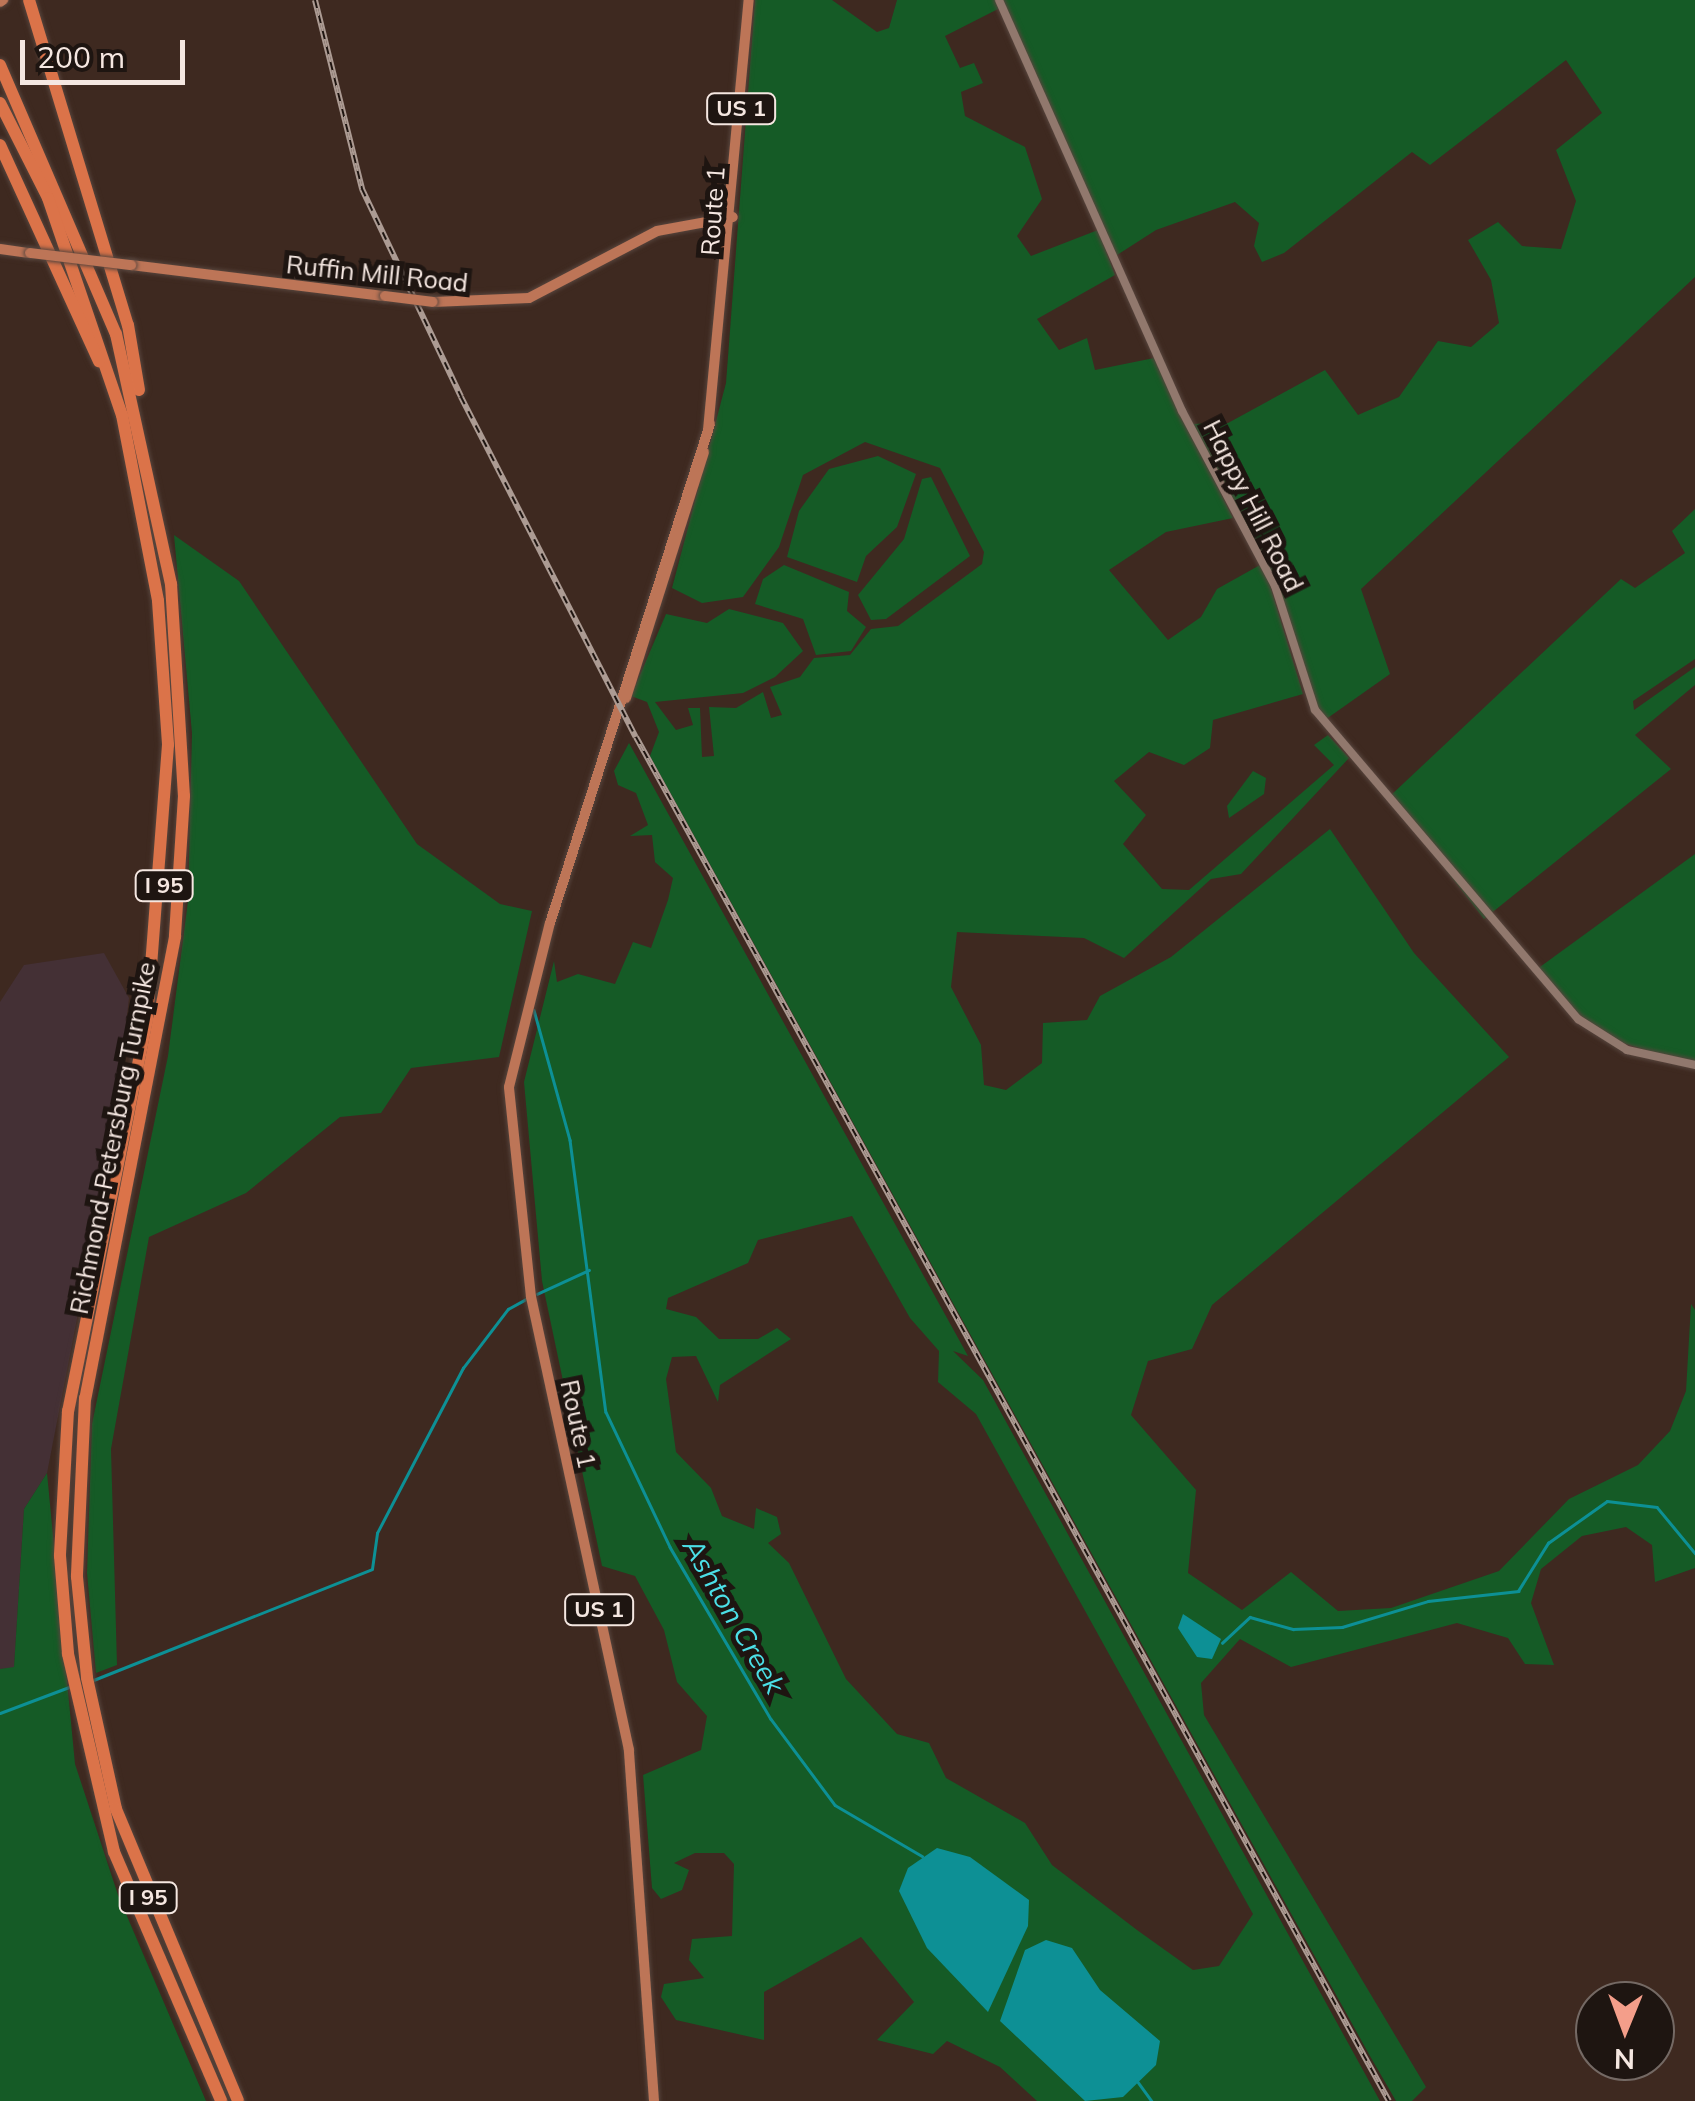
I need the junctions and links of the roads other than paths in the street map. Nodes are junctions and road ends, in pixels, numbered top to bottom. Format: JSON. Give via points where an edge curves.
{"nodes":[{"id":1,"x":29,"y":0,"type":"edge"},
{"id":2,"x":749,"y":0,"type":"edge"},
{"id":3,"x":1000,"y":0,"type":"edge"},
{"id":4,"x":0,"y":65,"type":"edge"},
{"id":5,"x":0,"y":103,"type":"edge"},
{"id":6,"x":0,"y":132,"type":"edge"},
{"id":7,"x":0,"y":145,"type":"edge"},
{"id":8,"x":14,"y":166,"type":"junction"},
{"id":9,"x":733,"y":217,"type":"junction"},
{"id":10,"x":0,"y":250,"type":"edge"},
{"id":11,"x":122,"y":414,"type":"junction"},
{"id":12,"x":142,"y":428,"type":"junction"},
{"id":13,"x":1695,"y":1065,"type":"edge"},
{"id":14,"x":221,"y":2101,"type":"edge"},
{"id":15,"x":238,"y":2101,"type":"edge"},
{"id":16,"x":654,"y":2101,"type":"edge"}],
"edges":[{"from":1,"to":12,"type":"highway","via":[[128,325]]},
{"from":2,"to":9,"type":"main road","name":"Route 1","number":"US 1"},
{"from":3,"to":13,"type":"street","name":"Happy Hill Road","via":[[1182,411],[1275,586],[1315,710],[1578,1019],[1627,1050]]},
{"from":4,"to":12,"type":"highway","name":"Richmond-Petersburg Turnpike","number":"I 95","via":[[84,246]]},
{"from":5,"to":11,"type":"highway","name":"Richmond-Petersburg Turnpike","number":"I 95","via":[[48,198]]},
{"from":6,"to":8,"type":"highway"},
{"from":7,"to":8,"type":"highway"},
{"from":8,"to":11,"type":"highway"},
{"from":9,"to":10,"type":"main road","name":"Ruffin Mill Road","bridge":true,"via":[[657,231],[529,298],[433,302]]},
{"from":9,"to":16,"type":"main road","name":"Route 1","number":"US 1","via":[[710,424],[514,1047],[508,1114],[531,1297],[629,1750]]},
{"from":11,"to":14,"type":"highway","name":"Richmond-Petersburg Turnpike","number":"I 95","via":[[158,602],[167,836],[147,1020],[68,1411],[60,1556],[72,1686],[100,1809]]},
{"from":12,"to":15,"type":"highway","name":"Richmond-Petersburg Turnpike","number":"I 95","via":[[178,639],[183,830],[160,1039],[81,1430],[76,1532],[87,1682],[128,1848]]}]}
